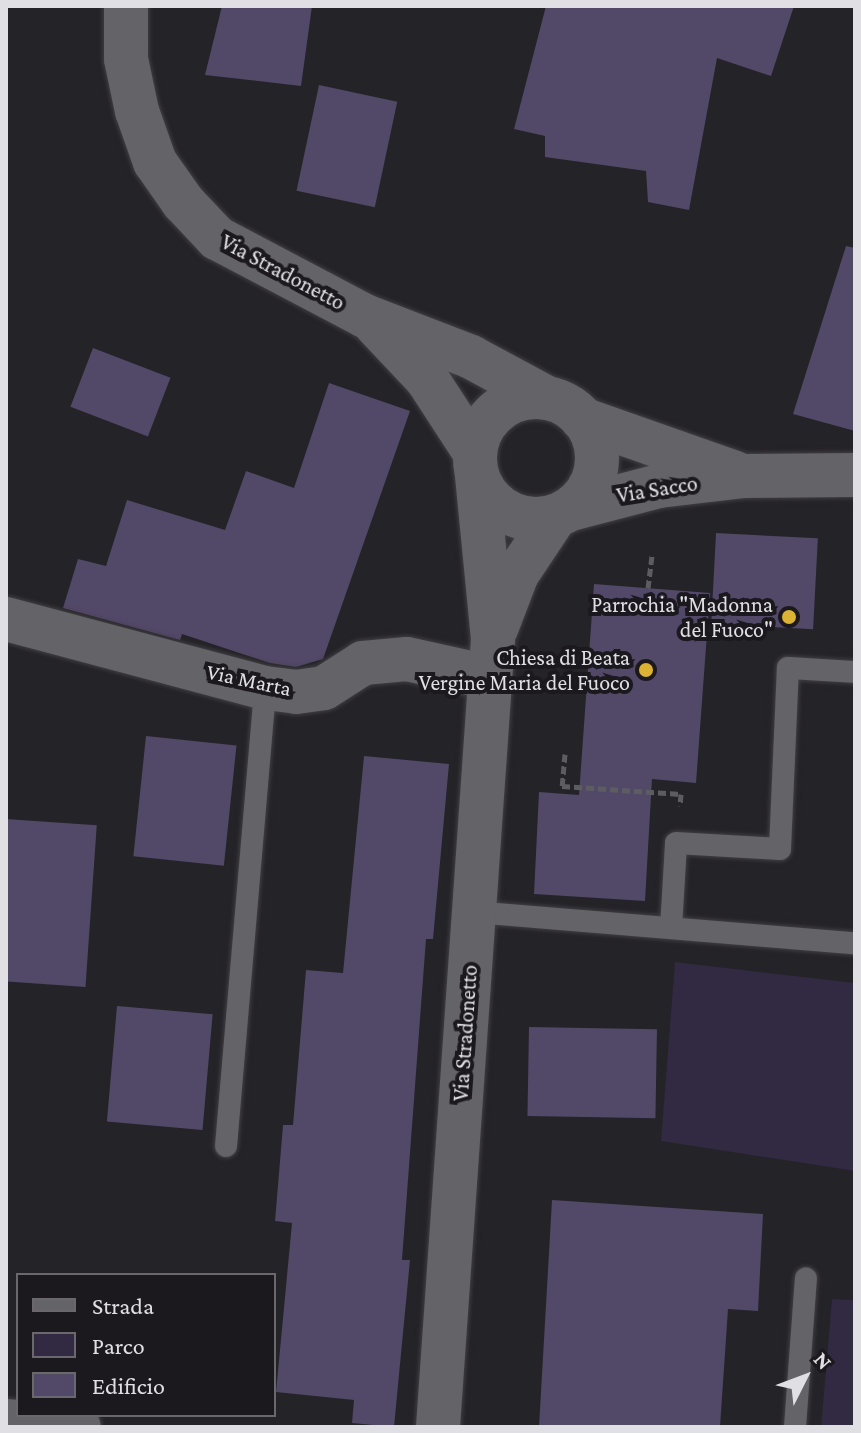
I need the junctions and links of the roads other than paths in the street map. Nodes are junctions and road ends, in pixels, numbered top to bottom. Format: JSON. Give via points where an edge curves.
{"nodes":[{"id":1,"x":126,"y":6,"type":"edge"},
{"id":2,"x":365,"y":316,"type":"junction"},
{"id":3,"x":564,"y":409,"type":"junction"},
{"id":4,"x":476,"y":464,"type":"junction"},
{"id":5,"x":855,"y":475,"type":"edge"},
{"id":6,"x":744,"y":476,"type":"junction"},
{"id":7,"x":563,"y":513,"type":"junction"},
{"id":8,"x":6,"y":619,"type":"edge"},
{"id":9,"x":490,"y":658,"type":"junction"},
{"id":10,"x":855,"y":672,"type":"edge"},
{"id":11,"x":265,"y":688,"type":"junction"},
{"id":12,"x":474,"y":912,"type":"junction"},
{"id":13,"x":671,"y":928,"type":"junction"},
{"id":14,"x":855,"y":943,"type":"edge"},
{"id":15,"x":226,"y":1146,"type":"dead end"},
{"id":16,"x":806,"y":1278,"type":"dead end"},
{"id":17,"x":6,"y":1421,"type":"edge"},
{"id":18,"x":79,"y":1427,"type":"edge"},
{"id":19,"x":438,"y":1427,"type":"edge"},
{"id":20,"x":795,"y":1427,"type":"edge"}],
"edges":[{"from":1,"to":2,"type":"street","name":"Via Stradonetto","via":[[126,59],[137,111],[155,162],[183,202],[217,238]]},
{"from":2,"to":3,"type":"street","name":"Via Stradonetto","via":[[471,357]]},
{"from":2,"to":4,"type":"street","name":"Via Stradonetto","via":[[427,379]]},
{"from":3,"to":4,"type":"street","via":[[522,399],[499,409],[483,429]]},
{"from":3,"to":6,"type":"street","name":"Via Sacco"},
{"from":3,"to":7,"type":"street","via":[[596,449],[597,467],[583,498]]},
{"from":4,"to":7,"type":"street","via":[[494,503],[507,512],[522,519]]},
{"from":4,"to":9,"type":"street","name":"Via Stradonetto"},
{"from":5,"to":6,"type":"street","name":"Via Sacco"},
{"from":6,"to":7,"type":"street","name":"Via Sacco","via":[[659,486]]},
{"from":7,"to":9,"type":"street","name":"Via Stradonetto","via":[[517,574]]},
{"from":8,"to":11,"type":"street","name":"Via Marta"},
{"from":9,"to":11,"type":"street","name":"Via Marta","via":[[363,663],[324,688]]},
{"from":9,"to":12,"type":"street","name":"Via Stradonetto"},
{"from":10,"to":13,"type":"lane","via":[[788,668],[780,849],[676,843]]},
{"from":11,"to":15,"type":"lane"},
{"from":12,"to":13,"type":"lane"},
{"from":12,"to":19,"type":"street","name":"Via Stradonetto"},
{"from":13,"to":14,"type":"lane"},
{"from":16,"to":20,"type":"lane"},
{"from":17,"to":18,"type":"street"}]}
